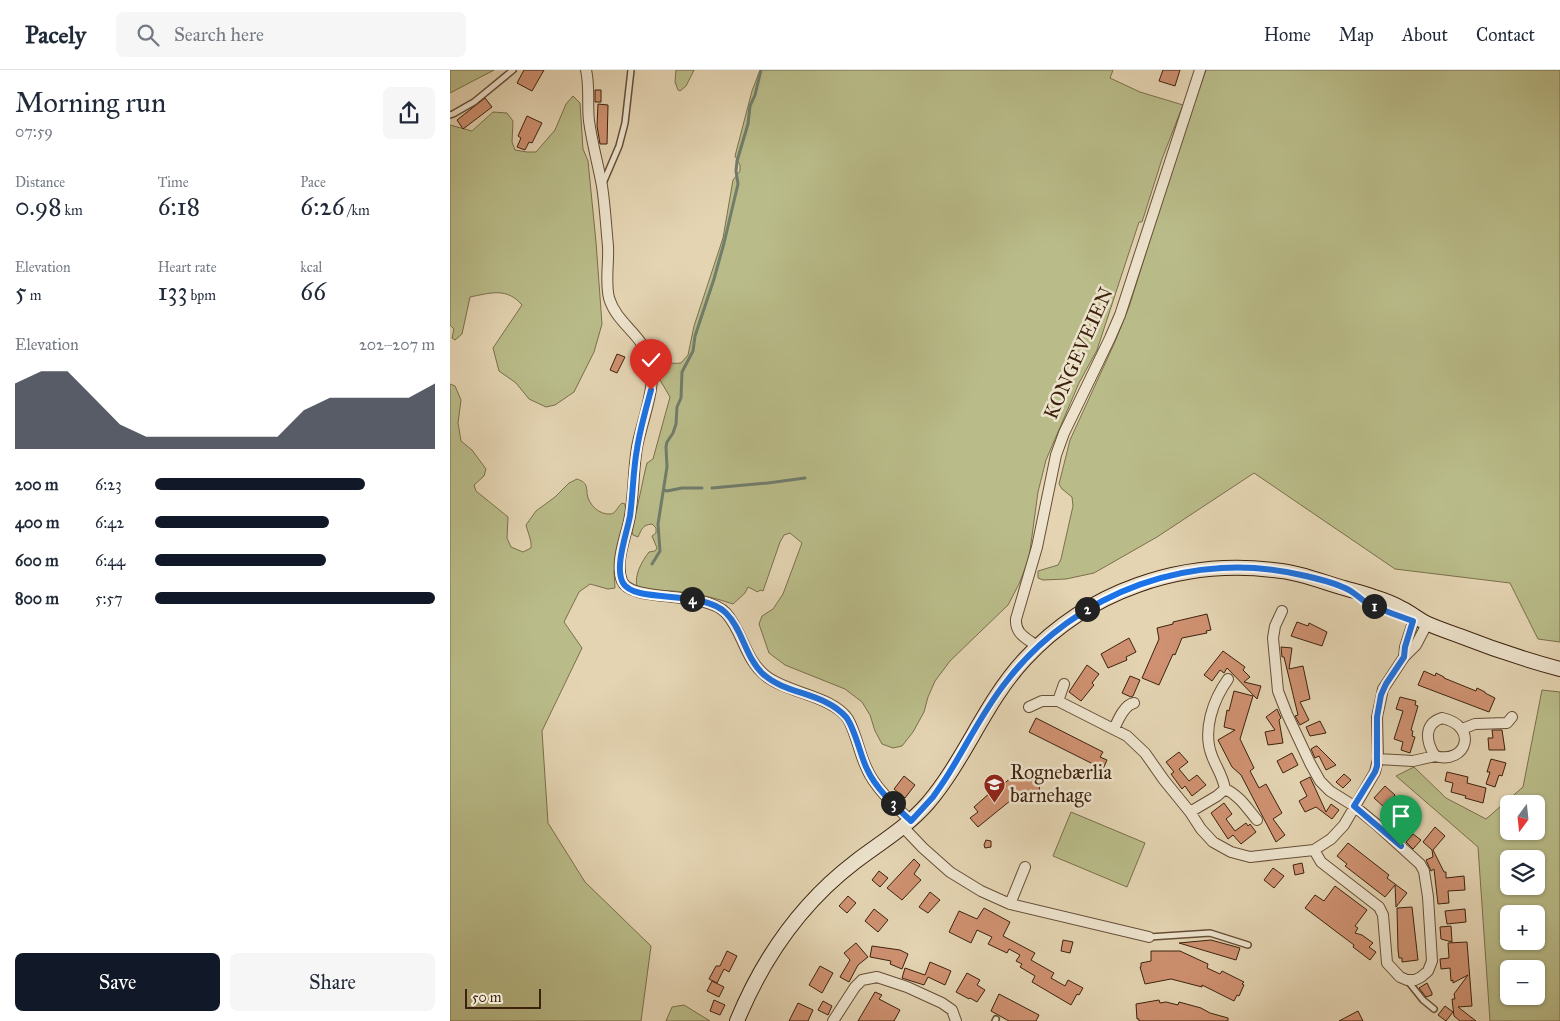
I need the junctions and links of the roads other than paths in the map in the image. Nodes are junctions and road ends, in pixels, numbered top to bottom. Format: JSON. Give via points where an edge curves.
{"nodes":[{"id":1,"x":513,"y":70,"type":"edge"},
{"id":2,"x":586,"y":70,"type":"edge"},
{"id":3,"x":631,"y":70,"type":"edge"},
{"id":4,"x":1200,"y":70,"type":"edge"},
{"id":5,"x":450,"y":114,"type":"edge"},
{"id":6,"x":602,"y":186,"type":"junction"},
{"id":7,"x":1282,"y":611,"type":"dead end"},
{"id":8,"x":1420,"y":621,"type":"junction"},
{"id":9,"x":1037,"y":646,"type":"junction"},
{"id":10,"x":1560,"y":669,"type":"edge"},
{"id":11,"x":1228,"y":679,"type":"dead end"},
{"id":12,"x":1064,"y":684,"type":"dead end"},
{"id":13,"x":1058,"y":702,"type":"junction"},
{"id":14,"x":1134,"y":703,"type":"dead end"},
{"id":15,"x":1029,"y":706,"type":"dead end"},
{"id":16,"x":1512,"y":717,"type":"dead end"},
{"id":17,"x":1114,"y":729,"type":"junction"},
{"id":18,"x":1462,"y":729,"type":"junction"},
{"id":19,"x":1435,"y":756,"type":"junction"},
{"id":20,"x":1378,"y":759,"type":"junction"},
{"id":21,"x":1225,"y":789,"type":"junction"},
{"id":22,"x":1354,"y":806,"type":"junction"},
{"id":23,"x":1190,"y":812,"type":"junction"},
{"id":24,"x":1257,"y":820,"type":"dead end"},
{"id":25,"x":907,"y":824,"type":"junction"},
{"id":26,"x":1314,"y":850,"type":"junction"},
{"id":27,"x":1025,"y":868,"type":"dead end"},
{"id":28,"x":1010,"y":904,"type":"junction"},
{"id":29,"x":1149,"y":937,"type":"joint"},
{"id":30,"x":1248,"y":945,"type":"dead end"},
{"id":31,"x":1407,"y":980,"type":"junction"},
{"id":32,"x":1434,"y":1009,"type":"dead end"},
{"id":33,"x":738,"y":1021,"type":"edge"},
{"id":34,"x":833,"y":1021,"type":"edge"},
{"id":35,"x":956,"y":1021,"type":"edge"}],
"edges":[{"from":1,"to":5,"type":"lane","via":[[474,102]]},
{"from":2,"to":6,"type":"street","via":[[589,119]]},
{"from":3,"to":6,"type":"lane","via":[[626,123]]},
{"from":4,"to":9,"type":"street","name":"KONGEVEIEN","via":[[1120,315],[1056,455],[1037,547],[1016,619],[1019,633]]},
{"from":6,"to":25,"type":"street","via":[[609,297],[617,313],[642,343],[650,359],[652,375],[620,562],[622,582],[629,590],[641,594],[682,597],[705,602],[725,612],[751,661],[763,674],[774,682],[836,708],[847,718],[871,777]]},
{"from":7,"to":22,"type":"street","via":[[1273,638],[1278,691],[1320,781]]},
{"from":8,"to":9,"type":"main road","via":[[1372,604],[1348,589],[1305,576],[1242,567],[1195,570],[1150,580],[1106,598],[1065,623]]},
{"from":8,"to":10,"type":"main road"},
{"from":8,"to":20,"type":"street","via":[[1416,645],[1404,657],[1381,695],[1377,717]]},
{"from":9,"to":25,"type":"main road","via":[[1005,683],[933,797]]},
{"from":11,"to":21,"type":"street","via":[[1217,697],[1208,733],[1209,747]]},
{"from":12,"to":13,"type":"street"},
{"from":13,"to":15,"type":"street","via":[[1042,701]]},
{"from":13,"to":17,"type":"street"},
{"from":14,"to":17,"type":"street","via":[[1126,708]]},
{"from":16,"to":18,"type":"street","via":[[1507,724],[1475,724]]},
{"from":17,"to":23,"type":"street","via":[[1145,753]]},
{"from":18,"to":19,"type":"street","via":[[1465,744],[1460,752],[1442,758]]},
{"from":18,"to":19,"type":"street","via":[[1451,720],[1434,720],[1428,734]]},
{"from":19,"to":20,"type":"street","via":[[1413,761]]},
{"from":20,"to":22,"type":"street","via":[[1375,772]]},
{"from":21,"to":23,"type":"street"},
{"from":21,"to":24,"type":"street","via":[[1240,799]]},
{"from":22,"to":26,"type":"street","via":[[1344,825]]},
{"from":22,"to":31,"type":"street","via":[[1401,846],[1424,871],[1432,961],[1421,977]]},
{"from":23,"to":26,"type":"street","via":[[1213,842],[1231,852],[1250,857]]},
{"from":25,"to":28,"type":"street","via":[[923,848],[950,872]]},
{"from":25,"to":33,"type":"main road","via":[[840,874],[800,914],[762,968]]},
{"from":26,"to":31,"type":"street","via":[[1321,862],[1379,907],[1383,914],[1387,963],[1400,978]]},
{"from":27,"to":28,"type":"street"},
{"from":28,"to":29,"type":"street"},
{"from":29,"to":30,"type":"lane","via":[[1210,933]]},
{"from":31,"to":32,"type":"lane"},
{"from":34,"to":35,"type":"street","via":[[855,987],[862,980],[876,977],[942,1003],[952,1010]]}]}
